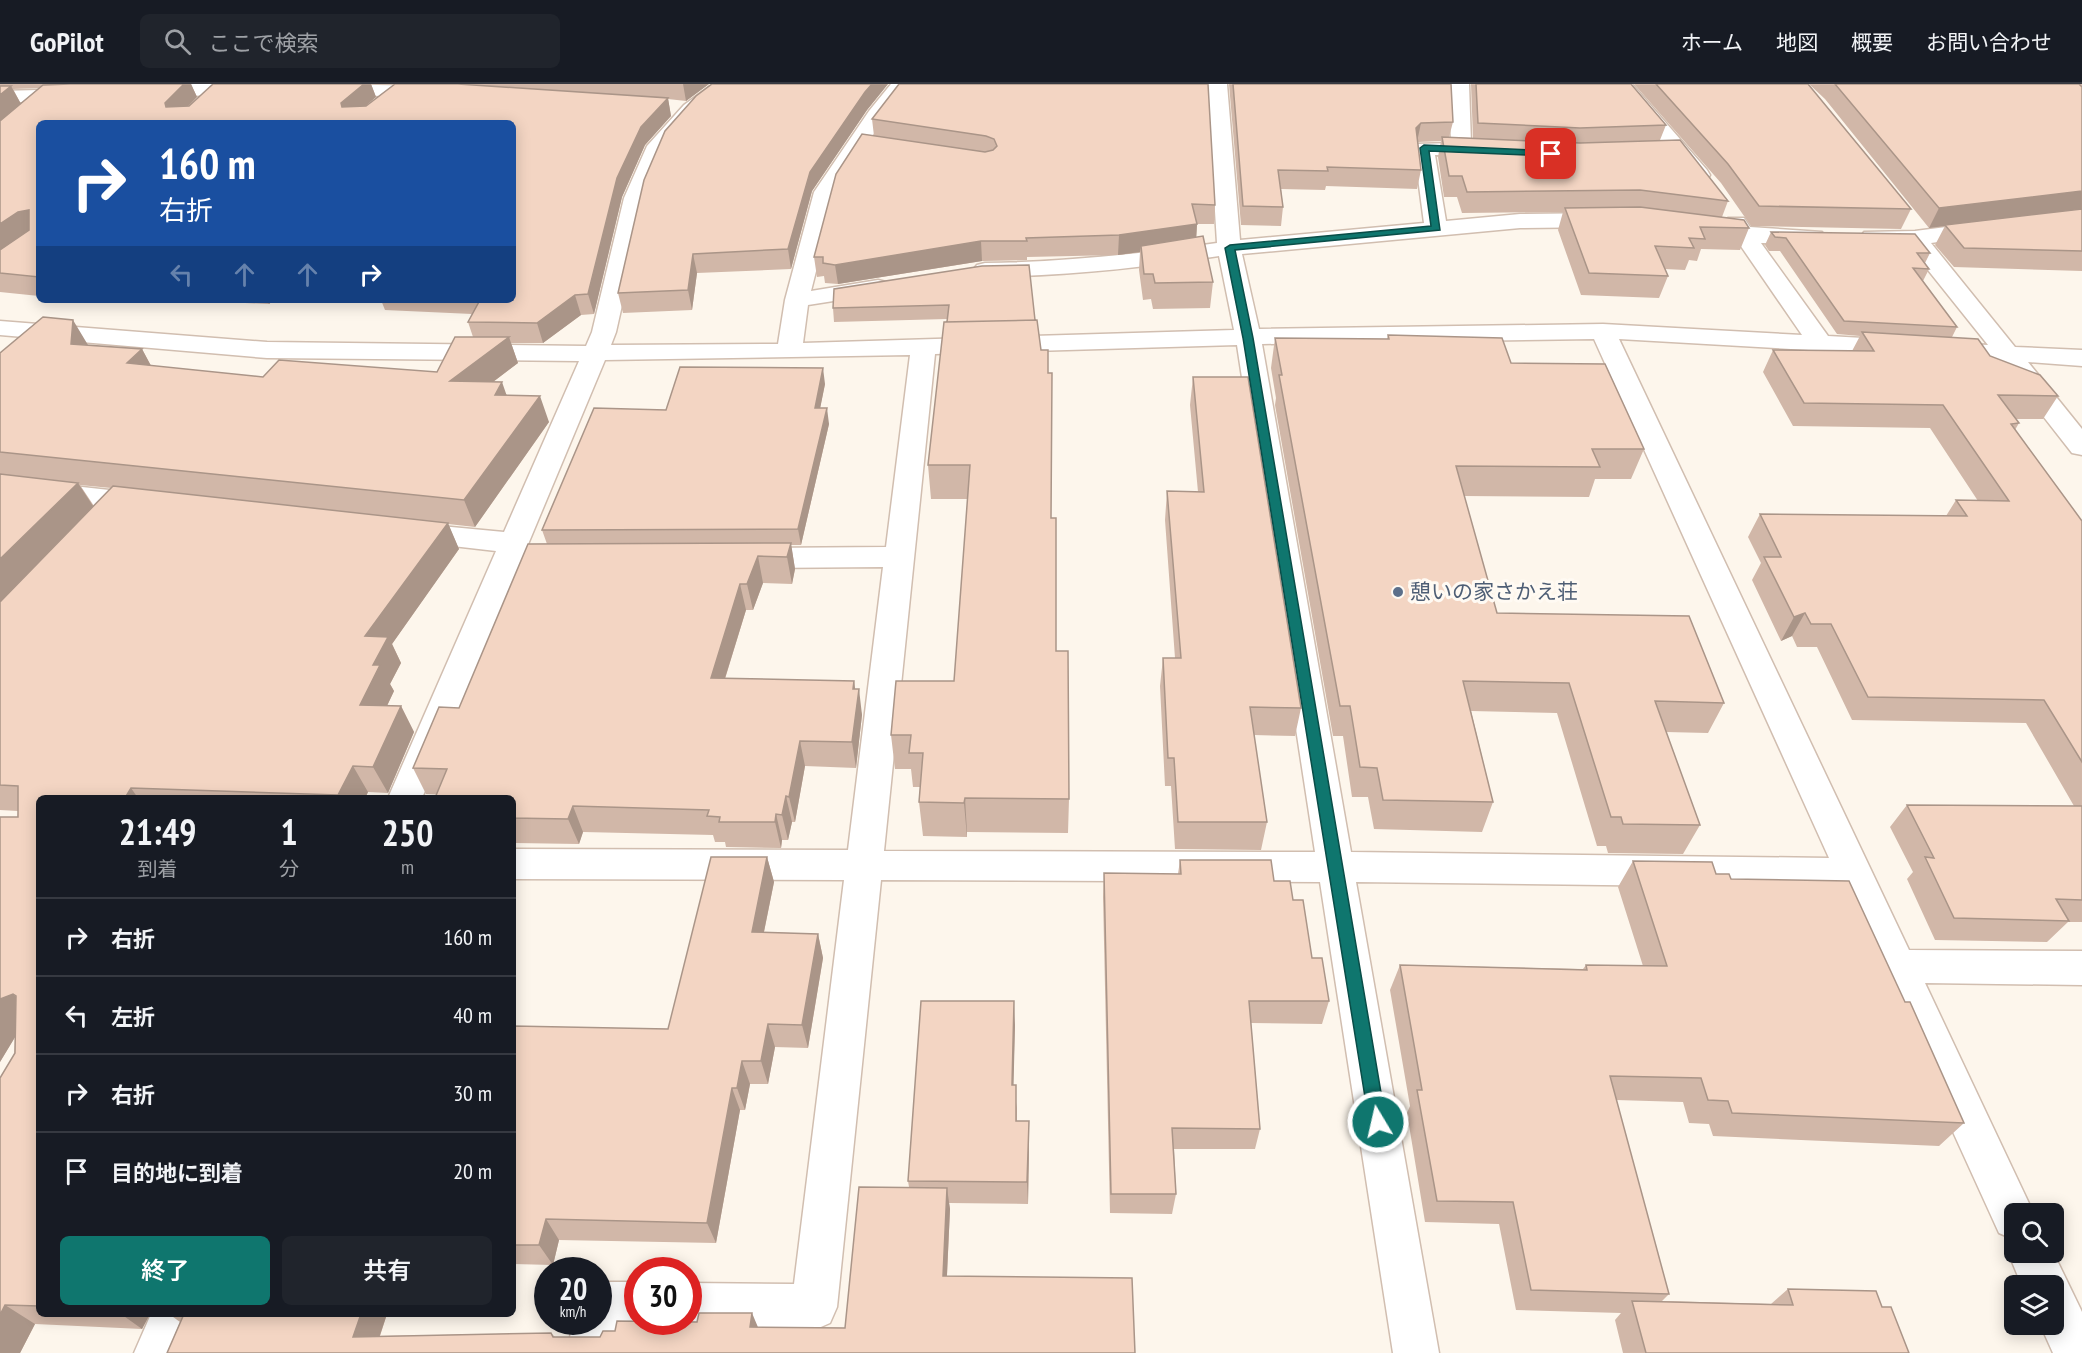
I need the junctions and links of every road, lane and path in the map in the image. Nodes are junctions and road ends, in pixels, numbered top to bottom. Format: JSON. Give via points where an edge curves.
{"nodes":[{"id":1,"x":725,"y":84,"type":"edge"},
{"id":2,"x":901,"y":84,"type":"edge"},
{"id":3,"x":1217,"y":84,"type":"edge"},
{"id":4,"x":1459,"y":84,"type":"edge"},
{"id":5,"x":1622,"y":84,"type":"edge"},
{"id":6,"x":274,"y":87,"type":"edge"},
{"id":7,"x":404,"y":87,"type":"edge"},
{"id":8,"x":309,"y":88,"type":"edge"},
{"id":9,"x":220,"y":89,"type":"junction"},
{"id":10,"x":131,"y":92,"type":"edge"},
{"id":11,"x":447,"y":93,"type":"edge"},
{"id":12,"x":98,"y":94,"type":"edge"},
{"id":13,"x":46,"y":96,"type":"junction"},
{"id":14,"x":0,"y":97,"type":"edge"},
{"id":15,"x":668,"y":107,"type":"edge"},
{"id":16,"x":377,"y":108,"type":"edge"},
{"id":17,"x":199,"y":109,"type":"edge"},
{"id":18,"x":691,"y":109,"type":"junction"},
{"id":19,"x":23,"y":116,"type":"edge"},
{"id":20,"x":858,"y":143,"type":"junction"},
{"id":21,"x":881,"y":146,"type":"edge"},
{"id":22,"x":1461,"y":149,"type":"junction"},
{"id":23,"x":1506,"y":151,"type":"edge"},
{"id":24,"x":1681,"y":152,"type":"junction"},
{"id":25,"x":1657,"y":153,"type":"edge"},
{"id":26,"x":1711,"y":189,"type":"edge"},
{"id":27,"x":1724,"y":207,"type":"edge"},
{"id":28,"x":1633,"y":220,"type":"edge"},
{"id":29,"x":1677,"y":225,"type":"edge"},
{"id":30,"x":2002,"y":227,"type":"edge"},
{"id":31,"x":1436,"y":228,"type":"junction"},
{"id":32,"x":1915,"y":231,"type":"junction"},
{"id":33,"x":1744,"y":234,"type":"junction"},
{"id":34,"x":1230,"y":248,"type":"junction"},
{"id":35,"x":959,"y":273,"type":"edge"},
{"id":36,"x":901,"y":283,"type":"edge"},
{"id":37,"x":797,"y":300,"type":"junction"},
{"id":38,"x":0,"y":328,"type":"edge"},
{"id":39,"x":1603,"y":331,"type":"junction"},
{"id":40,"x":47,"y":333,"type":"junction"},
{"id":41,"x":1248,"y":338,"type":"junction"},
{"id":42,"x":1821,"y":345,"type":"junction"},
{"id":43,"x":923,"y":346,"type":"junction"},
{"id":44,"x":789,"y":351,"type":"junction"},
{"id":45,"x":24,"y":354,"type":"edge"},
{"id":46,"x":594,"y":354,"type":"junction"},
{"id":47,"x":2008,"y":356,"type":"junction"},
{"id":48,"x":2082,"y":358,"type":"edge"},
{"id":49,"x":2082,"y":447,"type":"edge"},
{"id":50,"x":0,"y":487,"type":"edge"},
{"id":51,"x":122,"y":501,"type":"junction"},
{"id":52,"x":170,"y":506,"type":"edge"},
{"id":53,"x":98,"y":526,"type":"edge"},
{"id":54,"x":384,"y":529,"type":"edge"},
{"id":55,"x":519,"y":553,"type":"junction"},
{"id":56,"x":899,"y":557,"type":"junction"},
{"id":57,"x":722,"y":558,"type":"edge"},
{"id":58,"x":406,"y":795,"type":"edge"},
{"id":59,"x":516,"y":864,"type":"edge"},
{"id":60,"x":864,"y":867,"type":"junction"},
{"id":61,"x":1335,"y":867,"type":"junction"},
{"id":62,"x":1854,"y":873,"type":"junction"},
{"id":63,"x":1897,"y":966,"type":"junction"},
{"id":64,"x":2082,"y":968,"type":"edge"},
{"id":65,"x":2007,"y":1203,"type":"edge"},
{"id":66,"x":702,"y":1306,"type":"edge"},
{"id":67,"x":173,"y":1317,"type":"edge"},
{"id":68,"x":2064,"y":1325,"type":"edge"},
{"id":69,"x":593,"y":1335,"type":"edge"},
{"id":70,"x":156,"y":1353,"type":"edge"},
{"id":71,"x":590,"y":1353,"type":"edge"},
{"id":72,"x":1416,"y":1353,"type":"edge"},
{"id":73,"x":2077,"y":1353,"type":"edge"}],
"edges":[{"from":1,"to":18,"type":"street"},
{"from":2,"to":20,"type":"street"},
{"from":3,"to":34,"type":"street"},
{"from":4,"to":22,"type":"street"},
{"from":5,"to":24,"type":"street"},
{"from":6,"to":9,"type":"street"},
{"from":7,"to":8,"type":"street"},
{"from":7,"to":11,"type":"street"},
{"from":7,"to":16,"type":"street"},
{"from":9,"to":10,"type":"street"},
{"from":9,"to":17,"type":"street"},
{"from":12,"to":13,"type":"street"},
{"from":13,"to":14,"type":"street"},
{"from":13,"to":19,"type":"street"},
{"from":15,"to":18,"type":"street"},
{"from":18,"to":46,"type":"street","via":[[657,147],[635,198],[604,332]]},
{"from":20,"to":21,"type":"street"},
{"from":20,"to":37,"type":"street","via":[[825,192]]},
{"from":22,"to":23,"type":"street"},
{"from":22,"to":31,"type":"street","via":[[1424,148]]},
{"from":24,"to":25,"type":"street"},
{"from":24,"to":26,"type":"street"},
{"from":27,"to":33,"type":"street"},
{"from":28,"to":31,"type":"street","via":[[1520,221]]},
{"from":29,"to":33,"type":"street"},
{"from":30,"to":32,"type":"street"},
{"from":31,"to":34,"type":"street"},
{"from":32,"to":33,"type":"street","via":[[1842,237]]},
{"from":32,"to":47,"type":"street"},
{"from":33,"to":42,"type":"street"},
{"from":34,"to":35,"type":"street","via":[[1120,264]]},
{"from":34,"to":41,"type":"street"},
{"from":36,"to":37,"type":"street"},
{"from":37,"to":44,"type":"street"},
{"from":38,"to":40,"type":"street"},
{"from":39,"to":41,"type":"street"},
{"from":39,"to":42,"type":"street"},
{"from":39,"to":62,"type":"street"},
{"from":40,"to":45,"type":"street"},
{"from":40,"to":46,"type":"street","via":[[267,350]]},
{"from":41,"to":43,"type":"street"},
{"from":41,"to":61,"type":"street"},
{"from":42,"to":47,"type":"street"},
{"from":43,"to":44,"type":"street"},
{"from":43,"to":56,"type":"street"},
{"from":44,"to":46,"type":"street"},
{"from":46,"to":55,"type":"street"},
{"from":47,"to":48,"type":"street"},
{"from":47,"to":49,"type":"street"},
{"from":50,"to":51,"type":"street"},
{"from":51,"to":52,"type":"street"},
{"from":51,"to":53,"type":"street"},
{"from":54,"to":55,"type":"street"},
{"from":55,"to":58,"type":"street"},
{"from":56,"to":57,"type":"street"},
{"from":56,"to":60,"type":"street"},
{"from":59,"to":60,"type":"street"},
{"from":60,"to":61,"type":"street"},
{"from":60,"to":66,"type":"street","via":[[814,1307]]},
{"from":61,"to":62,"type":"street"},
{"from":61,"to":72,"type":"street"},
{"from":62,"to":63,"type":"street"},
{"from":63,"to":64,"type":"street"},
{"from":63,"to":65,"type":"street"},
{"from":67,"to":70,"type":"street"},
{"from":68,"to":73,"type":"street"},
{"from":69,"to":71,"type":"street"}]}
